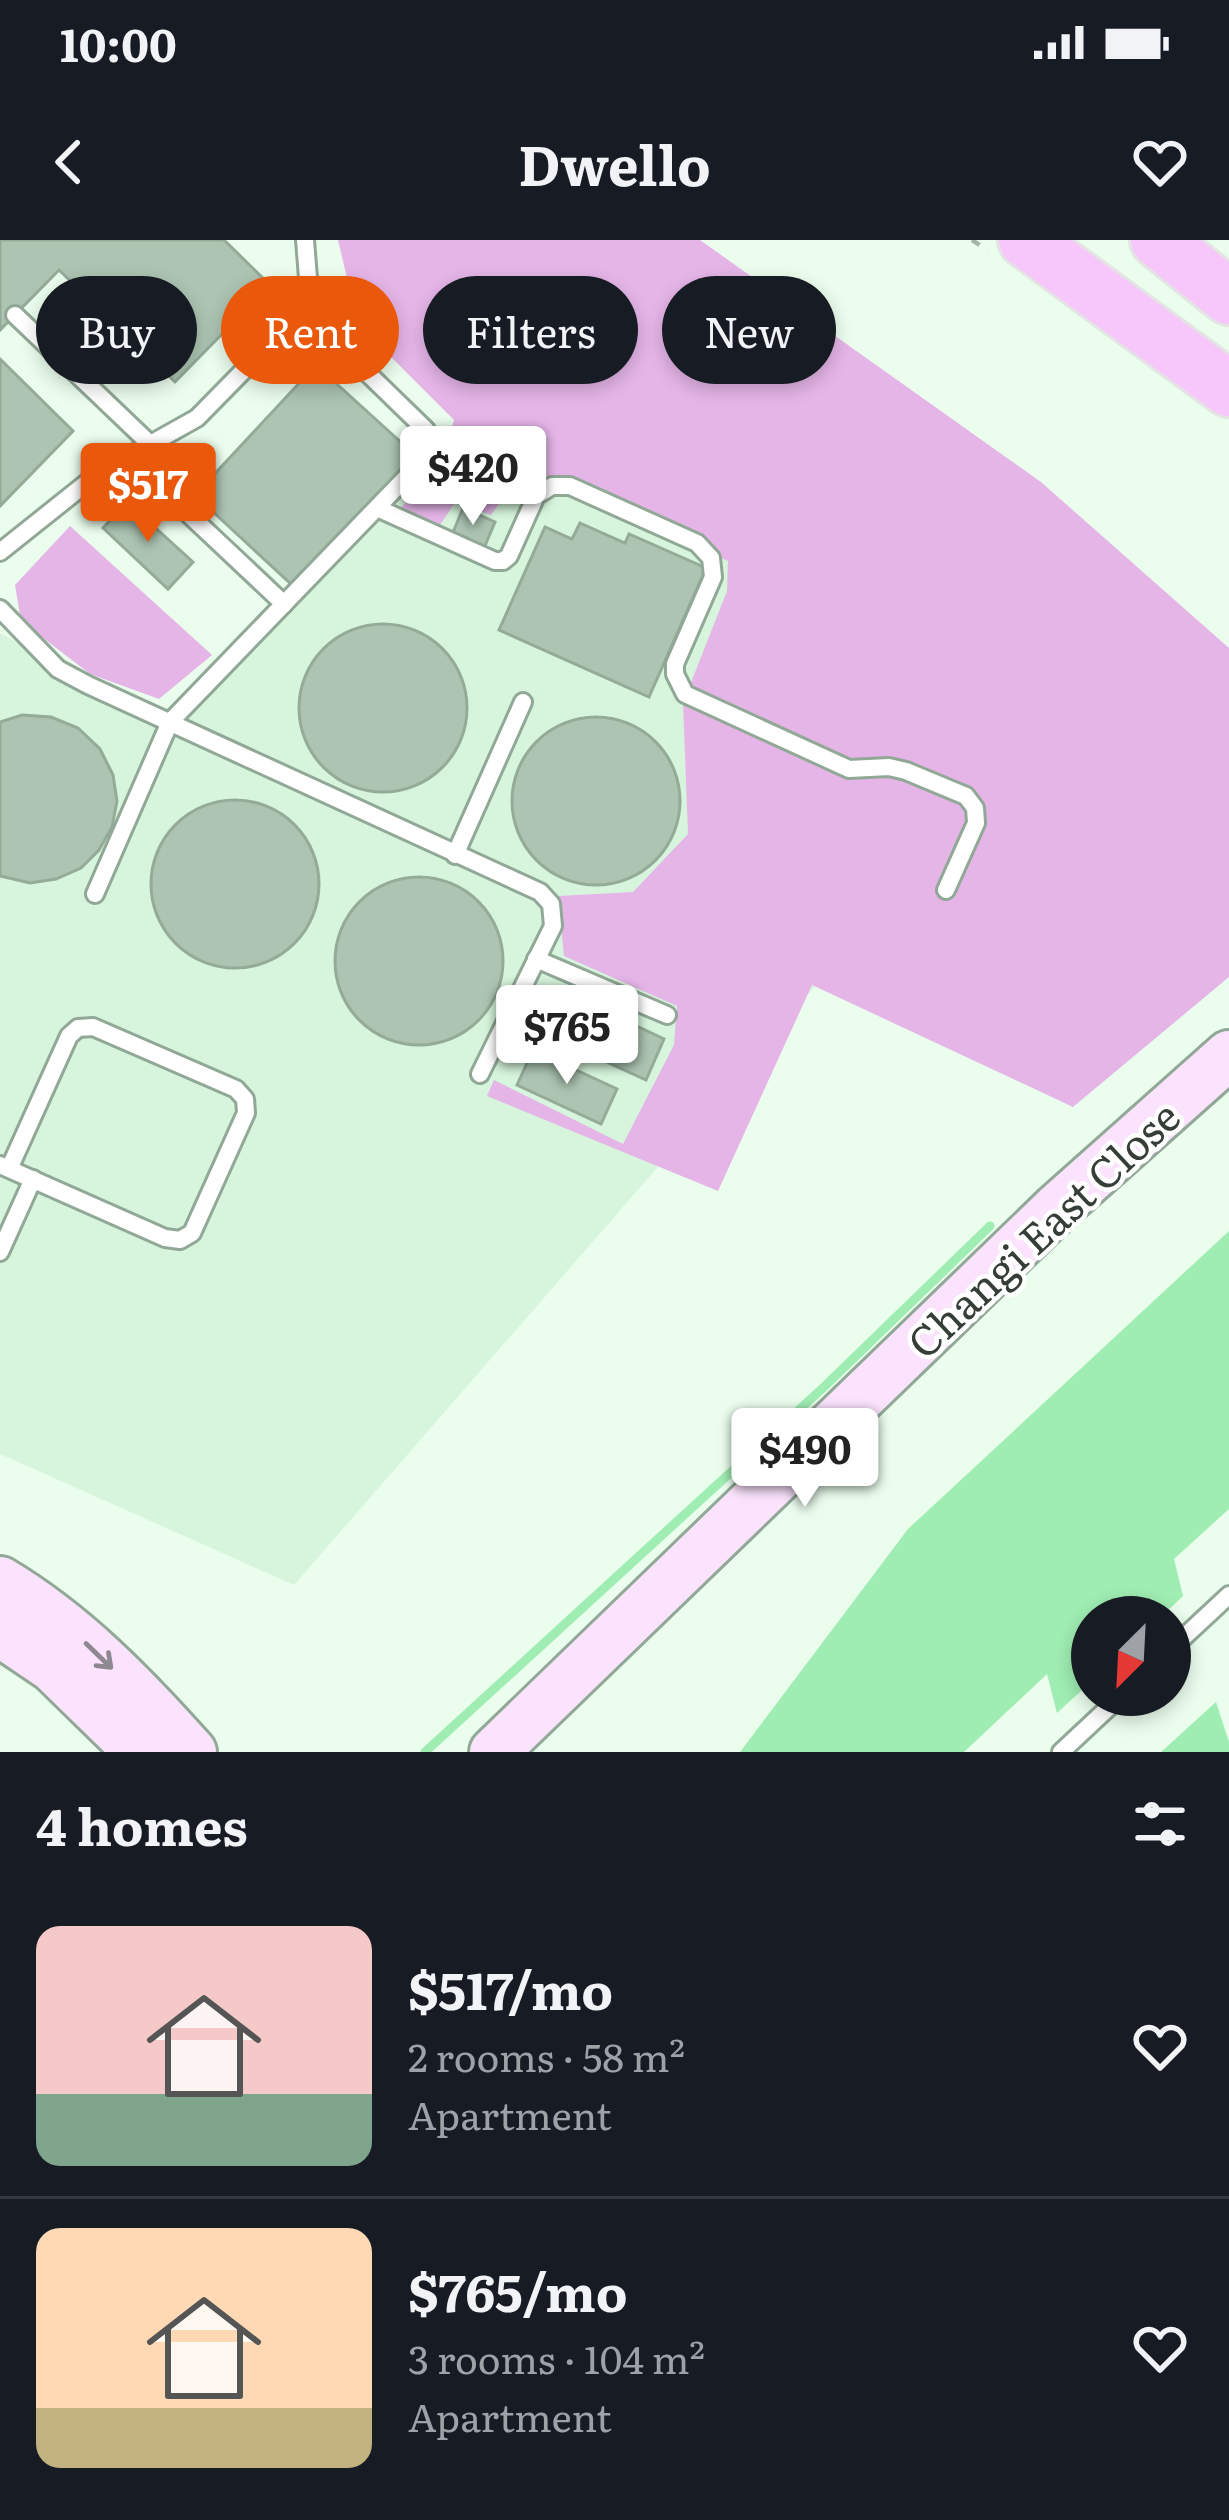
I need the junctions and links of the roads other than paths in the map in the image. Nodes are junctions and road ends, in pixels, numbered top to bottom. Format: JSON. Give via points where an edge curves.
{"nodes":[{"id":1,"x":305,"y":240,"type":"edge"},
{"id":2,"x":1026,"y":240,"type":"edge"},
{"id":3,"x":1158,"y":240,"type":"edge"},
{"id":4,"x":308,"y":276,"type":"edge"},
{"id":5,"x":1229,"y":297,"type":"edge"},
{"id":6,"x":15,"y":315,"type":"dead end"},
{"id":7,"x":230,"y":384,"type":"edge"},
{"id":8,"x":379,"y":384,"type":"edge"},
{"id":9,"x":1229,"y":388,"type":"edge"},
{"id":10,"x":150,"y":444,"type":"junction"},
{"id":11,"x":128,"y":457,"type":"junction"},
{"id":12,"x":377,"y":508,"type":"junction"},
{"id":13,"x":0,"y":552,"type":"edge"},
{"id":14,"x":284,"y":604,"type":"junction"},
{"id":15,"x":0,"y":609,"type":"edge"},
{"id":16,"x":524,"y":702,"type":"dead end"},
{"id":17,"x":170,"y":722,"type":"junction"},
{"id":18,"x":455,"y":855,"type":"junction"},
{"id":19,"x":946,"y":890,"type":"dead end"},
{"id":20,"x":95,"y":894,"type":"dead end"},
{"id":21,"x":536,"y":959,"type":"junction"},
{"id":22,"x":667,"y":1015,"type":"dead end"},
{"id":23,"x":1229,"y":1055,"type":"edge"},
{"id":24,"x":480,"y":1074,"type":"dead end"},
{"id":25,"x":1229,"y":1087,"type":"edge"},
{"id":26,"x":5,"y":1167,"type":"edge"},
{"id":27,"x":33,"y":1179,"type":"junction"},
{"id":28,"x":0,"y":1252,"type":"edge"},
{"id":29,"x":0,"y":1581,"type":"edge"},
{"id":30,"x":1229,"y":1595,"type":"edge"},
{"id":31,"x":1191,"y":1630,"type":"edge"},
{"id":32,"x":0,"y":1632,"type":"edge"},
{"id":33,"x":1100,"y":1716,"type":"edge"},
{"id":34,"x":139,"y":1752,"type":"edge"},
{"id":35,"x":192,"y":1752,"type":"edge"},
{"id":36,"x":494,"y":1752,"type":"edge"},
{"id":37,"x":535,"y":1752,"type":"edge"},
{"id":38,"x":1061,"y":1752,"type":"edge"}],
"edges":[{"from":1,"to":4,"type":"lane"},
{"from":2,"to":9,"type":"main road"},
{"from":3,"to":5,"type":"main road"},
{"from":6,"to":10,"type":"lane"},
{"from":7,"to":10,"type":"lane","via":[[197,418]]},
{"from":8,"to":12,"type":"lane","via":[[426,430],[418,465]]},
{"from":10,"to":11,"type":"lane"},
{"from":11,"to":13,"type":"lane"},
{"from":11,"to":14,"type":"lane"},
{"from":12,"to":14,"type":"lane"},
{"from":12,"to":19,"type":"lane","via":[[502,561],[536,496],[570,486],[697,543],[711,558],[712,577],[675,664],[685,694],[849,769],[889,767],[966,796],[976,823]]},
{"from":14,"to":17,"type":"lane"},
{"from":15,"to":17,"type":"lane","via":[[58,669]]},
{"from":16,"to":18,"type":"lane"},
{"from":17,"to":18,"type":"lane"},
{"from":17,"to":20,"type":"lane"},
{"from":18,"to":21,"type":"lane","via":[[551,904],[553,926]]},
{"from":21,"to":22,"type":"lane"},
{"from":21,"to":24,"type":"lane"},
{"from":23,"to":36,"type":"street","name":"Changi East Close","via":[[1057,1208]]},
{"from":25,"to":37,"type":"street","name":"Changi East Close"},
{"from":26,"to":27,"type":"lane"},
{"from":26,"to":27,"type":"lane","via":[[78,1028],[113,1036],[245,1099],[192,1233],[180,1240]]},
{"from":27,"to":28,"type":"lane"},
{"from":29,"to":35,"type":"street","one_way":true,"via":[[82,1640]]},
{"from":30,"to":31,"type":"lane"},
{"from":32,"to":34,"type":"street","via":[[53,1668]]},
{"from":33,"to":38,"type":"lane"}]}
